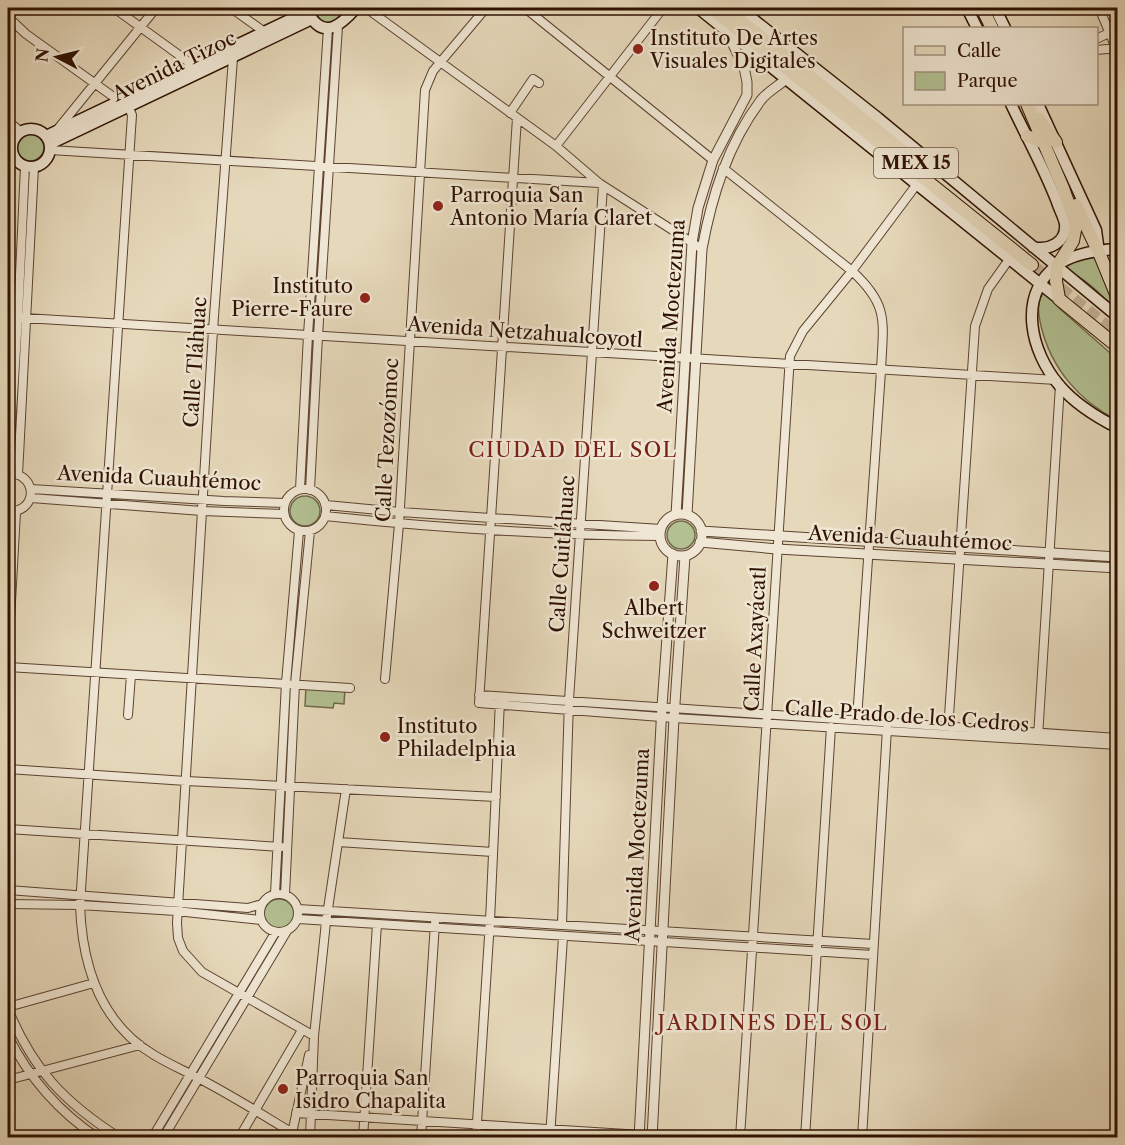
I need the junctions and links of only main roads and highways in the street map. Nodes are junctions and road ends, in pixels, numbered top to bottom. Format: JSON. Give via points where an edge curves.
{"nodes":[{"id":1,"x":356,"y":8,"type":"edge"},
{"id":2,"x":698,"y":8,"type":"edge"},
{"id":3,"x":711,"y":8,"type":"edge"},
{"id":4,"x":724,"y":8,"type":"edge"},
{"id":5,"x":740,"y":8,"type":"edge"},
{"id":6,"x":967,"y":8,"type":"edge"},
{"id":7,"x":982,"y":8,"type":"edge"},
{"id":8,"x":995,"y":8,"type":"edge"},
{"id":9,"x":309,"y":13,"type":"edge"},
{"id":10,"x":990,"y":19,"type":"edge"},
{"id":11,"x":976,"y":27,"type":"edge"},
{"id":12,"x":1004,"y":27,"type":"edge"},
{"id":13,"x":794,"y":69,"type":"junction"},
{"id":14,"x":1012,"y":105,"type":"edge"},
{"id":15,"x":1028,"y":105,"type":"edge"},
{"id":16,"x":1038,"y":105,"type":"edge"},
{"id":17,"x":1027,"y":136,"type":"junction"},
{"id":18,"x":50,"y":141,"type":"junction"},
{"id":19,"x":1050,"y":143,"type":"junction"},
{"id":20,"x":10,"y":155,"type":"edge"},
{"id":21,"x":1059,"y":192,"type":"junction"},
{"id":22,"x":1032,"y":246,"type":"junction"},
{"id":23,"x":1118,"y":249,"type":"edge"},
{"id":24,"x":1098,"y":251,"type":"junction"},
{"id":25,"x":1035,"y":264,"type":"junction"},
{"id":26,"x":1057,"y":266,"type":"junction"},
{"id":27,"x":1041,"y":284,"type":"junction"},
{"id":28,"x":1059,"y":299,"type":"junction"},
{"id":29,"x":1118,"y":299,"type":"edge"},
{"id":30,"x":1118,"y":317,"type":"edge"},
{"id":31,"x":1118,"y":347,"type":"edge"},
{"id":32,"x":1118,"y":428,"type":"edge"}],
"edges":[{"from":1,"to":9,"type":"main road","via":[[333,27],[322,27]]},
{"from":2,"to":13,"type":"main road"},
{"from":3,"to":13,"type":"main road","number":"MEX 15"},
{"from":4,"to":13,"type":"main road","number":"MEX 15"},
{"from":5,"to":13,"type":"main road"},
{"from":6,"to":11,"type":"main road"},
{"from":7,"to":10,"type":"main road"},
{"from":8,"to":12,"type":"main road"},
{"from":9,"to":18,"type":"main road","name":"Avenida Tizoc"},
{"from":13,"to":22,"type":"main road"},
{"from":13,"to":25,"type":"main road","number":"MEX 15"},
{"from":13,"to":25,"type":"main road","via":[[917,184],[1010,258]]},
{"from":14,"to":17,"type":"main road"},
{"from":15,"to":19,"type":"main road"},
{"from":16,"to":19,"type":"main road"},
{"from":17,"to":19,"type":"main road"},
{"from":17,"to":21,"type":"main road"},
{"from":18,"to":20,"type":"main road","via":[[43,163],[30,166]]},
{"from":18,"to":20,"type":"main road","via":[[36,129],[20,131]]},
{"from":19,"to":21,"type":"main road"},
{"from":19,"to":24,"type":"main road","via":[[1096,230]]},
{"from":21,"to":22,"type":"main road","via":[[1063,236],[1048,248]]},
{"from":21,"to":24,"type":"main road","via":[[1074,201]]},
{"from":21,"to":26,"type":"main road","via":[[1074,218],[1076,230]]},
{"from":22,"to":25,"type":"main road"},
{"from":23,"to":24,"type":"main road"},
{"from":24,"to":26,"type":"main road"},
{"from":24,"to":29,"type":"main road"},
{"from":25,"to":26,"type":"main road"},
{"from":25,"to":27,"type":"main road"},
{"from":26,"to":27,"type":"main road"},
{"from":26,"to":28,"type":"main road"},
{"from":26,"to":30,"type":"main road"},
{"from":27,"to":28,"type":"main road"},
{"from":27,"to":32,"type":"main road","via":[[1031,318],[1046,365],[1081,406]]},
{"from":28,"to":31,"type":"main road"}]}
